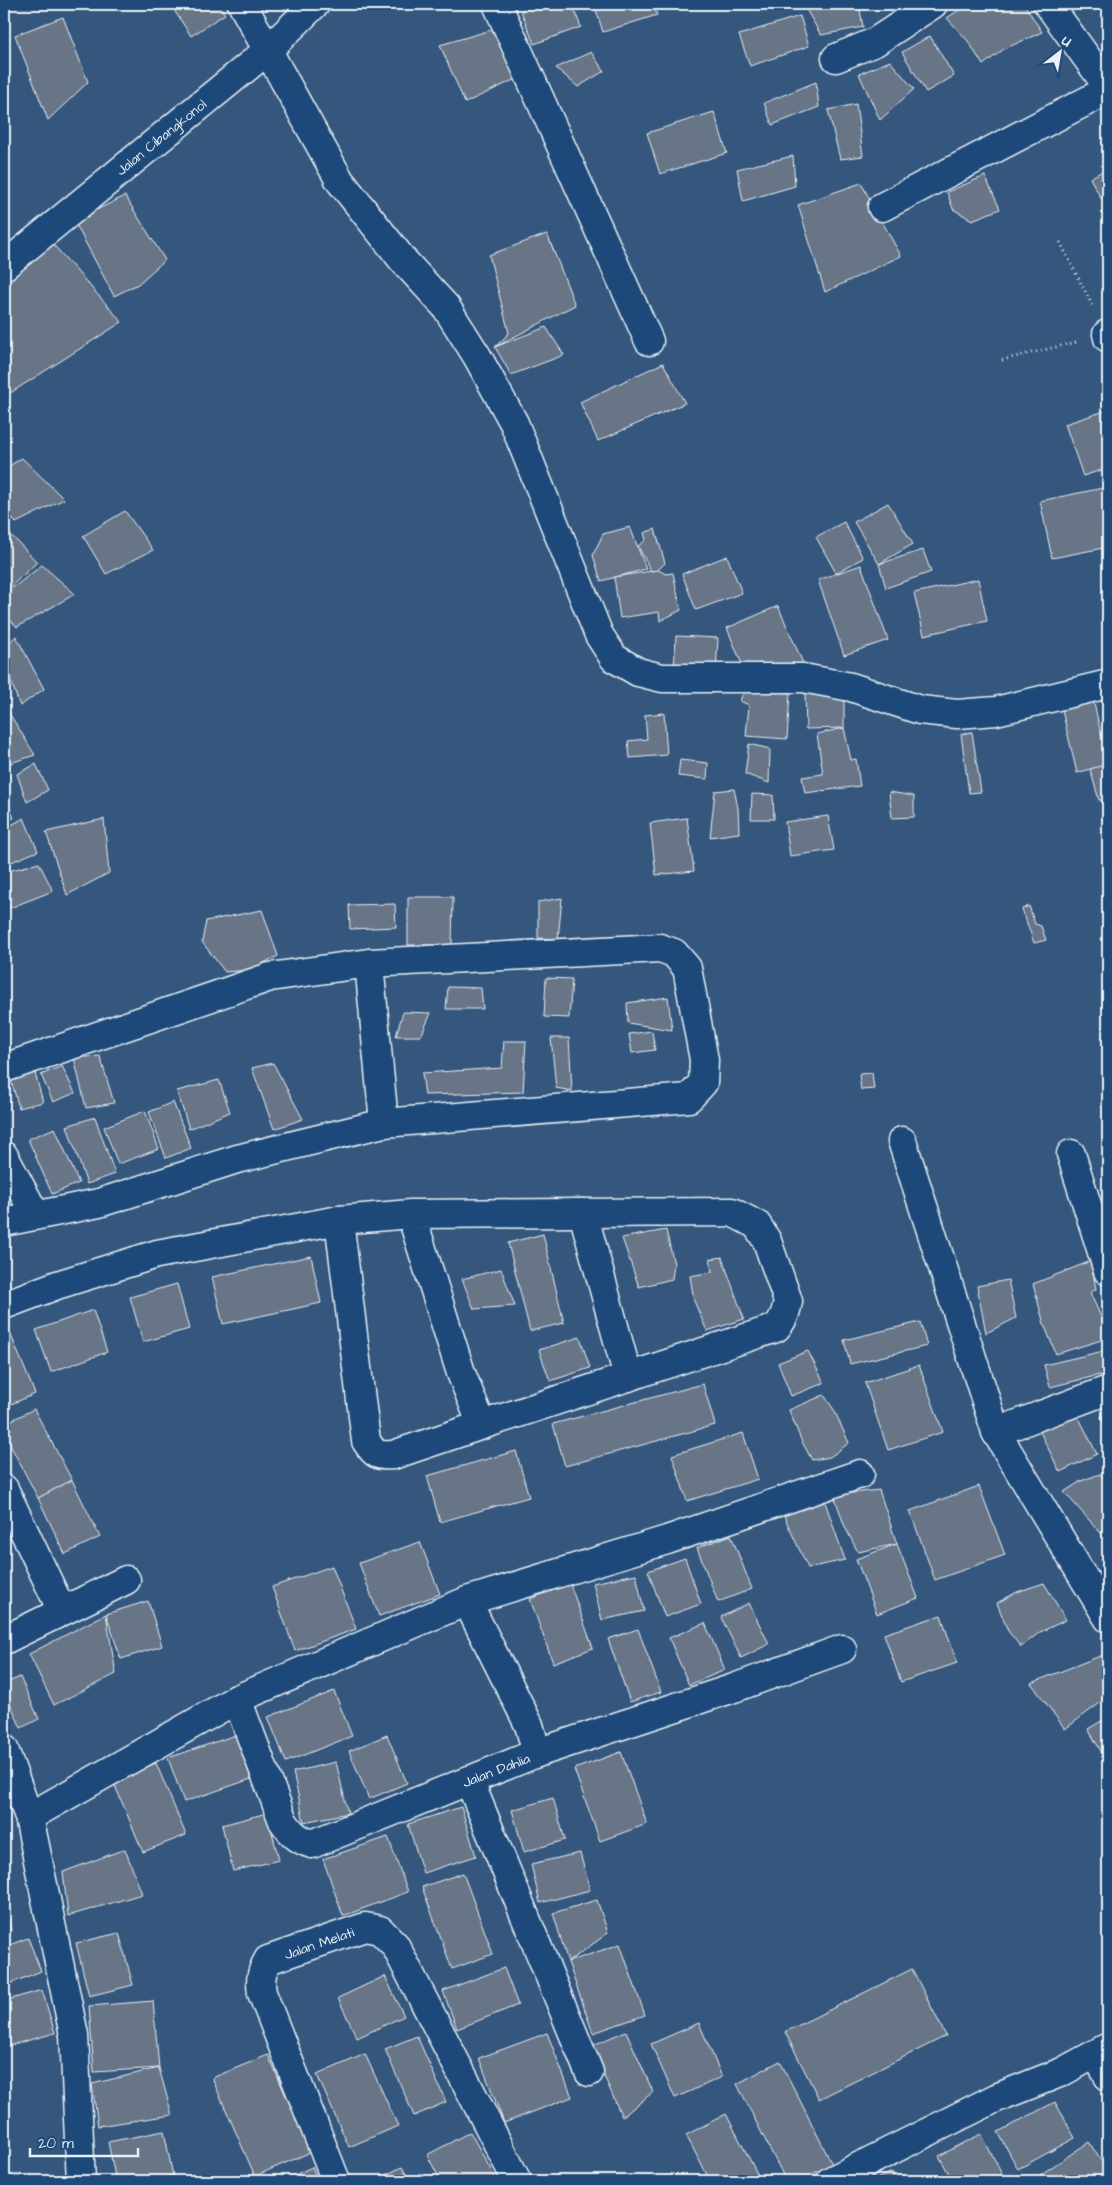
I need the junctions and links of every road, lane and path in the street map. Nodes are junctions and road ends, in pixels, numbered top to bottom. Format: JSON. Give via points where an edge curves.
{"nodes":[{"id":1,"x":242,"y":4,"type":"edge"},
{"id":2,"x":315,"y":4,"type":"edge"},
{"id":3,"x":497,"y":4,"type":"edge"},
{"id":4,"x":933,"y":4,"type":"edge"},
{"id":5,"x":1048,"y":4,"type":"edge"},
{"id":6,"x":268,"y":50,"type":"junction"},
{"id":7,"x":836,"y":58,"type":"dead end"},
{"id":8,"x":1108,"y":89,"type":"edge"},
{"id":9,"x":882,"y":207,"type":"dead end"},
{"id":10,"x":1060,"y":242,"type":"dead end"},
{"id":11,"x":4,"y":266,"type":"edge"},
{"id":12,"x":1108,"y":336,"type":"edge"},
{"id":13,"x":649,"y":341,"type":"dead end"},
{"id":14,"x":1002,"y":360,"type":"dead end"},
{"id":15,"x":1108,"y":684,"type":"edge"},
{"id":16,"x":369,"y":963,"type":"junction"},
{"id":17,"x":4,"y":1068,"type":"edge"},
{"id":18,"x":384,"y":1123,"type":"junction"},
{"id":19,"x":902,"y":1141,"type":"dead end"},
{"id":20,"x":1071,"y":1154,"type":"dead end"},
{"id":21,"x":4,"y":1156,"type":"edge"},
{"id":22,"x":583,"y":1212,"type":"junction"},
{"id":23,"x":35,"y":1214,"type":"junction"},
{"id":24,"x":411,"y":1214,"type":"junction"},
{"id":25,"x":339,"y":1220,"type":"junction"},
{"id":26,"x":4,"y":1222,"type":"edge"},
{"id":27,"x":1108,"y":1270,"type":"edge"},
{"id":28,"x":4,"y":1305,"type":"edge"},
{"id":29,"x":628,"y":1377,"type":"junction"},
{"id":30,"x":1108,"y":1390,"type":"edge"},
{"id":31,"x":482,"y":1425,"type":"junction"},
{"id":32,"x":996,"y":1432,"type":"junction"},
{"id":33,"x":860,"y":1474,"type":"dead end"},
{"id":34,"x":4,"y":1489,"type":"edge"},
{"id":35,"x":126,"y":1580,"type":"dead end"},
{"id":36,"x":467,"y":1601,"type":"junction"},
{"id":37,"x":62,"y":1611,"type":"junction"},
{"id":38,"x":1108,"y":1618,"type":"edge"},
{"id":39,"x":4,"y":1640,"type":"edge"},
{"id":40,"x":842,"y":1649,"type":"dead end"},
{"id":41,"x":238,"y":1699,"type":"junction"},
{"id":42,"x":4,"y":1750,"type":"edge"},
{"id":43,"x":537,"y":1753,"type":"junction"},
{"id":44,"x":469,"y":1780,"type":"junction"},
{"id":45,"x":29,"y":1817,"type":"junction"},
{"id":46,"x":1104,"y":2059,"type":"edge"},
{"id":47,"x":589,"y":2072,"type":"dead end"},
{"id":48,"x":82,"y":2181,"type":"edge"},
{"id":49,"x":336,"y":2181,"type":"edge"},
{"id":50,"x":517,"y":2181,"type":"edge"},
{"id":51,"x":830,"y":2181,"type":"edge"}],
"edges":[{"from":1,"to":6,"type":"street"},
{"from":2,"to":6,"type":"street","name":"Jalan Cibangkonol"},
{"from":3,"to":13,"type":"street"},
{"from":4,"to":7,"type":"street","via":[[875,42]]},
{"from":5,"to":8,"type":"street"},
{"from":6,"to":11,"type":"street","name":"Jalan Cibangkonol"},
{"from":6,"to":15,"type":"street","via":[[340,181],[402,259],[446,307],[477,356],[514,423],[599,635],[614,658],[638,672],[662,678],[803,678],[851,687],[920,710],[957,714],[996,712]]},
{"from":8,"to":9,"type":"street"},
{"from":10,"to":12,"type":"path"},
{"from":12,"to":14,"type":"path"},
{"from":16,"to":17,"type":"street","via":[[270,977]]},
{"from":16,"to":18,"type":"street"},
{"from":16,"to":18,"type":"street","via":[[660,948],[674,953],[687,968],[704,1060],[703,1083],[689,1098]]},
{"from":18,"to":23,"type":"street","via":[[237,1159],[99,1203]]},
{"from":19,"to":32,"type":"street"},
{"from":20,"to":27,"type":"street"},
{"from":21,"to":23,"type":"street"},
{"from":22,"to":24,"type":"street"},
{"from":22,"to":29,"type":"street"},
{"from":22,"to":29,"type":"street","via":[[732,1212],[746,1218],[757,1225],[767,1241],[788,1301],[784,1319],[776,1328]]},
{"from":23,"to":26,"type":"street"},
{"from":24,"to":25,"type":"street"},
{"from":24,"to":31,"type":"street","via":[[461,1373]]},
{"from":25,"to":28,"type":"street","via":[[157,1254]]},
{"from":25,"to":31,"type":"street","via":[[366,1441],[373,1453],[393,1455]]},
{"from":29,"to":31,"type":"street"},
{"from":30,"to":32,"type":"street"},
{"from":32,"to":38,"type":"street"},
{"from":33,"to":36,"type":"street","via":[[666,1540]]},
{"from":34,"to":37,"type":"street"},
{"from":35,"to":37,"type":"street"},
{"from":36,"to":41,"type":"street"},
{"from":36,"to":43,"type":"street","via":[[529,1725]]},
{"from":37,"to":39,"type":"street"},
{"from":40,"to":43,"type":"street","name":"Jalan Dahlia"},
{"from":41,"to":44,"type":"street","name":"Jalan Dahlia","via":[[283,1821],[289,1832],[301,1841],[312,1844]]},
{"from":41,"to":45,"type":"street"},
{"from":42,"to":45,"type":"street"},
{"from":43,"to":44,"type":"street","name":"Jalan Dahlia"},
{"from":44,"to":47,"type":"street"},
{"from":45,"to":48,"type":"street","via":[[74,2034]]},
{"from":46,"to":51,"type":"street","via":[[996,2098]]},
{"from":49,"to":50,"type":"street","name":"Jalan Melati","via":[[262,1993],[260,1978],[268,1960],[365,1927],[380,1930],[395,1944]]}]}
